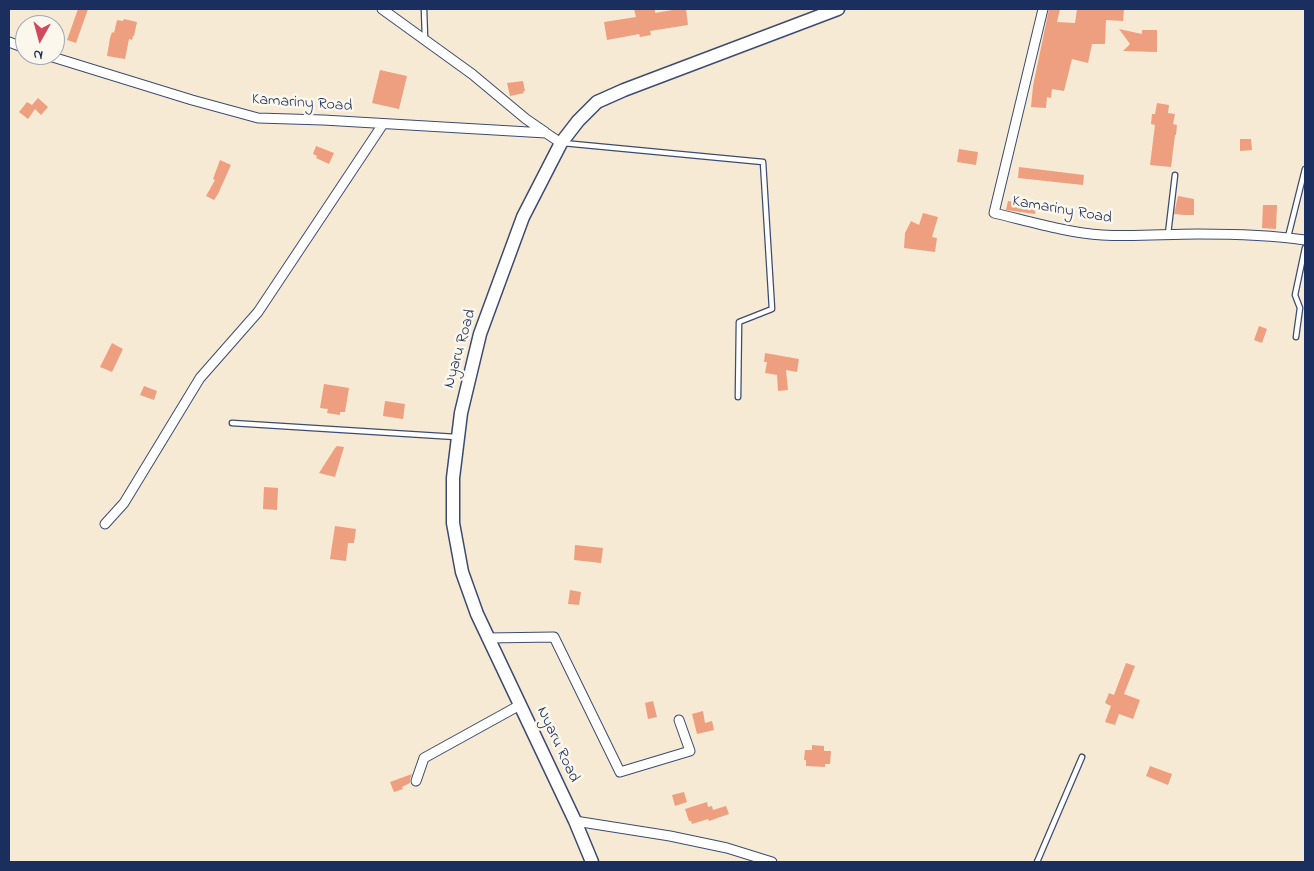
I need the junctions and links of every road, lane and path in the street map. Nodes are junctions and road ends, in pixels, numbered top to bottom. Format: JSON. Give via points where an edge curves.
{"nodes":[{"id":1,"x":382,"y":9,"type":"edge"},
{"id":2,"x":424,"y":9,"type":"edge"},
{"id":3,"x":838,"y":9,"type":"edge"},
{"id":4,"x":1043,"y":9,"type":"edge"},
{"id":5,"x":425,"y":40,"type":"junction"},
{"id":6,"x":65,"y":61,"type":"edge"},
{"id":7,"x":383,"y":124,"type":"junction"},
{"id":8,"x":546,"y":133,"type":"junction"},
{"id":9,"x":561,"y":143,"type":"junction"},
{"id":10,"x":1305,"y":169,"type":"edge"},
{"id":11,"x":1175,"y":174,"type":"dead end"},
{"id":12,"x":1168,"y":235,"type":"junction"},
{"id":13,"x":1288,"y":237,"type":"junction"},
{"id":14,"x":1305,"y":240,"type":"edge"},
{"id":15,"x":1305,"y":248,"type":"edge"},
{"id":16,"x":1296,"y":337,"type":"dead end"},
{"id":17,"x":738,"y":397,"type":"dead end"},
{"id":18,"x":232,"y":423,"type":"dead end"},
{"id":19,"x":458,"y":437,"type":"junction"},
{"id":20,"x":105,"y":524,"type":"dead end"},
{"id":21,"x":488,"y":638,"type":"junction"},
{"id":22,"x":520,"y":705,"type":"junction"},
{"id":23,"x":679,"y":720,"type":"dead end"},
{"id":24,"x":1082,"y":758,"type":"dead end"},
{"id":25,"x":416,"y":781,"type":"dead end"},
{"id":26,"x":575,"y":821,"type":"junction"},
{"id":27,"x":592,"y":862,"type":"edge"},
{"id":28,"x":772,"y":862,"type":"edge"},
{"id":29,"x":1037,"y":862,"type":"edge"}],
"edges":[{"from":1,"to":5,"type":"street"},
{"from":2,"to":5,"type":"lane"},
{"from":3,"to":9,"type":"main road","name":"Nyaru Road","via":[[598,102]]},
{"from":4,"to":12,"type":"street","name":"Kamariny Road","via":[[994,213],[1100,235]]},
{"from":5,"to":8,"type":"street"},
{"from":6,"to":7,"type":"street","name":"Kamariny Road","via":[[258,118]]},
{"from":7,"to":8,"type":"street","name":"Kamariny Road"},
{"from":7,"to":20,"type":"street","via":[[258,312],[200,378],[124,503]]},
{"from":8,"to":9,"type":"street"},
{"from":9,"to":17,"type":"lane","via":[[763,162],[772,309],[739,322]]},
{"from":9,"to":19,"type":"main road","name":"Nyaru Road","via":[[523,217],[480,334],[460,413]]},
{"from":10,"to":13,"type":"lane"},
{"from":11,"to":12,"type":"lane"},
{"from":12,"to":13,"type":"street","name":"Kamariny Road"},
{"from":13,"to":14,"type":"street","name":"Kamariny Road"},
{"from":15,"to":16,"type":"lane","via":[[1295,295],[1300,308]]},
{"from":18,"to":19,"type":"lane"},
{"from":19,"to":21,"type":"main road","name":"Nyaru Road","via":[[453,478],[453,523],[462,572]]},
{"from":21,"to":22,"type":"main road","name":"Nyaru Road"},
{"from":21,"to":23,"type":"street","via":[[554,636],[620,772],[690,751]]},
{"from":22,"to":25,"type":"street","via":[[424,758]]},
{"from":22,"to":26,"type":"main road","name":"Nyaru Road"},
{"from":24,"to":29,"type":"lane"},
{"from":26,"to":27,"type":"main road","name":"Nyaru Road"},
{"from":26,"to":28,"type":"street","via":[[670,836]]}]}
